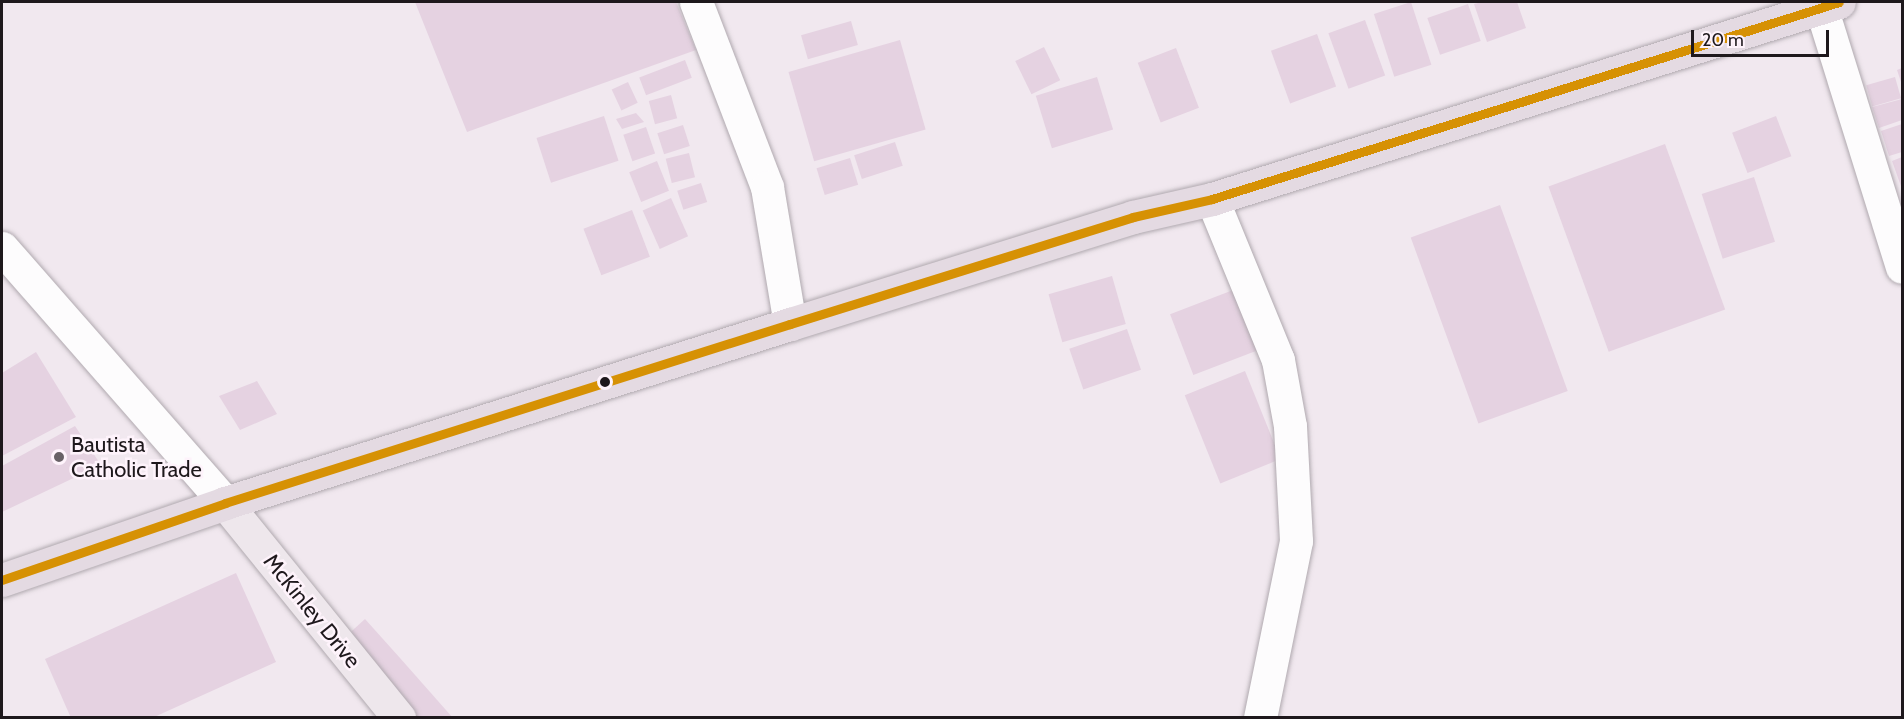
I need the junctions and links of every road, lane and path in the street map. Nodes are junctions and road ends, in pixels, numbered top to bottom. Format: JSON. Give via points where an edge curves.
{"nodes":[{"id":1,"x":696,"y":2,"type":"edge"},
{"id":2,"x":1830,"y":4,"type":"edge"},
{"id":3,"x":1212,"y":199,"type":"junction"},
{"id":4,"x":2,"y":248,"type":"edge"},
{"id":5,"x":1902,"y":267,"type":"edge"},
{"id":6,"x":790,"y":324,"type":"junction"},
{"id":7,"x":225,"y":504,"type":"junction"},
{"id":8,"x":2,"y":580,"type":"edge"},
{"id":9,"x":399,"y":717,"type":"edge"},
{"id":10,"x":1260,"y":717,"type":"edge"}],
"edges":[{"from":1,"to":6,"type":"street","via":[[766,187]]},
{"from":2,"to":3,"type":"highway"},
{"from":2,"to":5,"type":"street"},
{"from":3,"to":6,"type":"highway","via":[[1133,217]]},
{"from":3,"to":10,"type":"street","via":[[1278,360],[1290,426],[1296,541]]},
{"from":4,"to":7,"type":"street"},
{"from":6,"to":7,"type":"highway"},
{"from":7,"to":8,"type":"highway"},
{"from":7,"to":9,"type":"main road","name":"McKinley Drive"}]}
